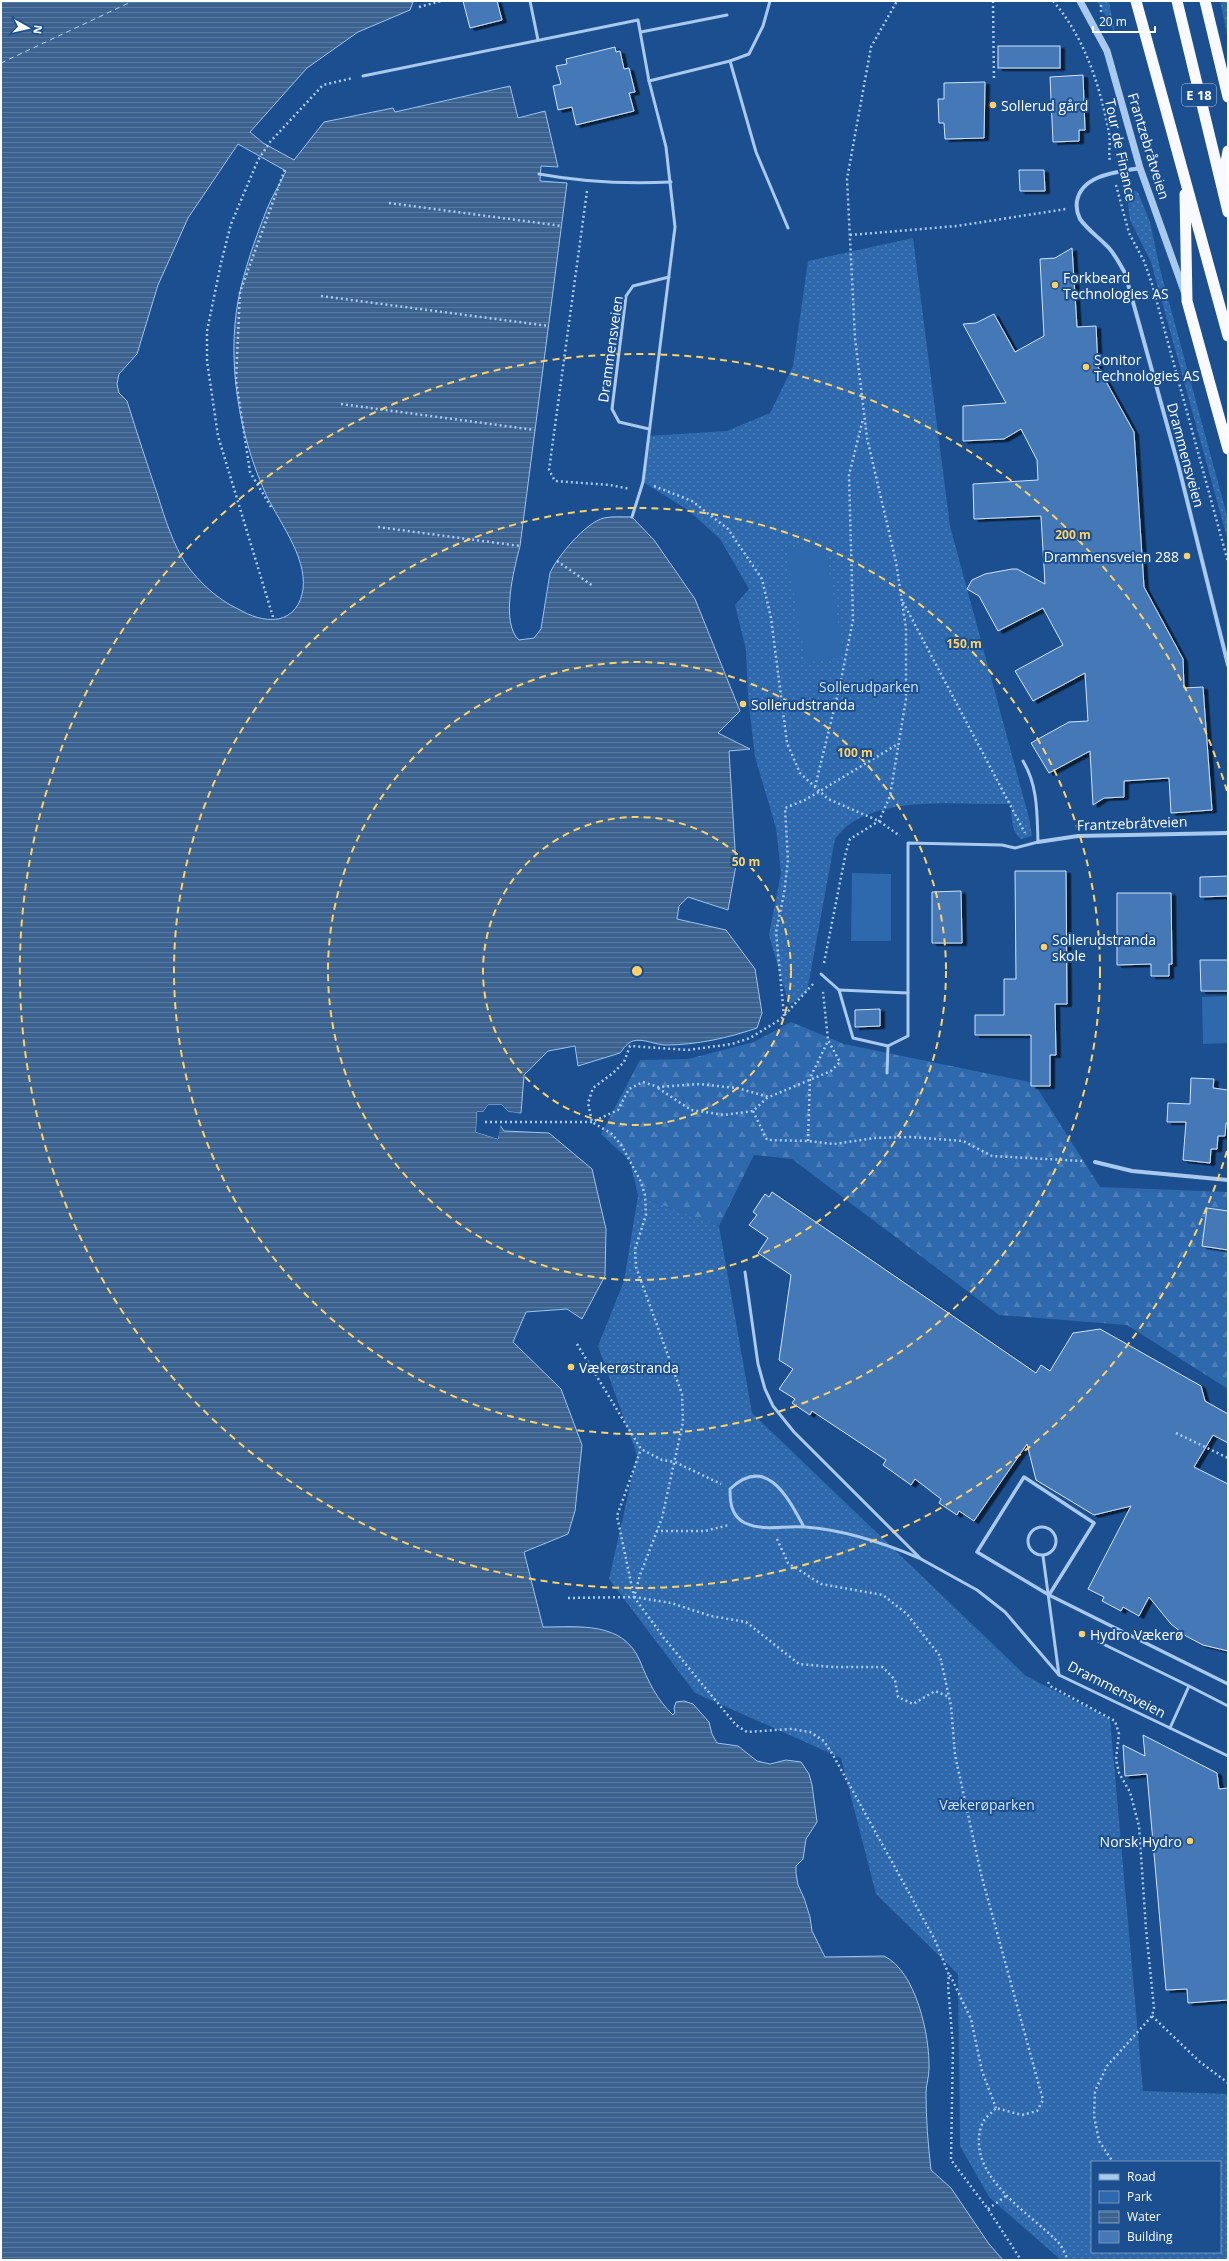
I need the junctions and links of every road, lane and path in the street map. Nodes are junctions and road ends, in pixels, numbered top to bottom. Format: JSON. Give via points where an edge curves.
{"nodes":[{"id":1,"x":441,"y":1,"type":"edge"},
{"id":2,"x":530,"y":1,"type":"edge"},
{"id":3,"x":770,"y":1,"type":"edge"},
{"id":4,"x":898,"y":1,"type":"edge"},
{"id":5,"x":993,"y":1,"type":"edge"},
{"id":6,"x":1053,"y":1,"type":"edge"},
{"id":7,"x":1080,"y":1,"type":"edge"},
{"id":8,"x":1136,"y":1,"type":"edge"},
{"id":9,"x":1177,"y":1,"type":"edge"},
{"id":10,"x":1205,"y":1,"type":"edge"},
{"id":11,"x":419,"y":7,"type":"dead end"},
{"id":12,"x":727,"y":15,"type":"dead end"},
{"id":13,"x":641,"y":32,"type":"junction"},
{"id":14,"x":538,"y":40,"type":"junction"},
{"id":15,"x":730,"y":61,"type":"junction"},
{"id":16,"x":363,"y":76,"type":"joint"},
{"id":17,"x":994,"y":81,"type":"dead end"},
{"id":18,"x":649,"y":82,"type":"junction"},
{"id":19,"x":1228,"y":97,"type":"edge"},
{"id":20,"x":1228,"y":151,"type":"edge"},
{"id":21,"x":1140,"y":168,"type":"junction"},
{"id":22,"x":285,"y":169,"type":"dead end"},
{"id":23,"x":1113,"y":172,"type":"junction"},
{"id":24,"x":539,"y":174,"type":"dead end"},
{"id":25,"x":588,"y":180,"type":"junction"},
{"id":26,"x":1185,"y":180,"type":"junction"},
{"id":27,"x":671,"y":182,"type":"junction"},
{"id":28,"x":1221,"y":190,"type":"junction"},
{"id":29,"x":389,"y":203,"type":"dead end"},
{"id":30,"x":1076,"y":207,"type":"junction"},
{"id":31,"x":1228,"y":212,"type":"edge"},
{"id":32,"x":562,"y":226,"type":"dead end"},
{"id":33,"x":788,"y":228,"type":"dead end"},
{"id":34,"x":850,"y":235,"type":"junction"},
{"id":35,"x":669,"y":278,"type":"junction"},
{"id":36,"x":321,"y":296,"type":"dead end"},
{"id":37,"x":1187,"y":301,"type":"junction"},
{"id":38,"x":549,"y":326,"type":"dead end"},
{"id":39,"x":1228,"y":336,"type":"edge"},
{"id":40,"x":340,"y":404,"type":"dead end"},
{"id":41,"x":864,"y":416,"type":"junction"},
{"id":42,"x":649,"y":429,"type":"junction"},
{"id":43,"x":536,"y":430,"type":"dead end"},
{"id":44,"x":1228,"y":449,"type":"edge"},
{"id":45,"x":643,"y":482,"type":"junction"},
{"id":46,"x":641,"y":491,"type":"junction"},
{"id":47,"x":271,"y":507,"type":"dead end"},
{"id":48,"x":632,"y":517,"type":"dead end"},
{"id":49,"x":378,"y":527,"type":"dead end"},
{"id":50,"x":520,"y":546,"type":"dead end"},
{"id":51,"x":557,"y":561,"type":"dead end"},
{"id":52,"x":1228,"y":562,"type":"edge"},
{"id":53,"x":593,"y":586,"type":"dead end"},
{"id":54,"x":901,"y":600,"type":"junction"},
{"id":55,"x":273,"y":616,"type":"dead end"},
{"id":56,"x":1228,"y":665,"type":"edge"},
{"id":57,"x":898,"y":744,"type":"junction"},
{"id":58,"x":1023,"y":761,"type":"dead end"},
{"id":59,"x":815,"y":787,"type":"junction"},
{"id":60,"x":819,"y":791,"type":"junction"},
{"id":61,"x":879,"y":821,"type":"junction"},
{"id":62,"x":1228,"y":833,"type":"edge"},
{"id":63,"x":1038,"y":842,"type":"junction"},
{"id":64,"x":908,"y":843,"type":"junction"},
{"id":65,"x":1030,"y":844,"type":"junction"},
{"id":66,"x":821,"y":974,"type":"junction"},
{"id":67,"x":839,"y":990,"type":"junction"},
{"id":68,"x":908,"y":993,"type":"junction"},
{"id":69,"x":784,"y":1017,"type":"junction"},
{"id":70,"x":828,"y":1040,"type":"junction"},
{"id":71,"x":888,"y":1046,"type":"junction"},
{"id":72,"x":887,"y":1073,"type":"dead end"},
{"id":73,"x":810,"y":1078,"type":"junction"},
{"id":74,"x":658,"y":1087,"type":"junction"},
{"id":75,"x":769,"y":1097,"type":"junction"},
{"id":76,"x":753,"y":1111,"type":"junction"},
{"id":77,"x":485,"y":1122,"type":"dead end"},
{"id":78,"x":592,"y":1122,"type":"junction"},
{"id":79,"x":808,"y":1141,"type":"junction"},
{"id":80,"x":1095,"y":1162,"type":"joint"},
{"id":81,"x":1228,"y":1180,"type":"edge"},
{"id":82,"x":746,"y":1272,"type":"dead end"},
{"id":83,"x":577,"y":1344,"type":"dead end"},
{"id":84,"x":1176,"y":1433,"type":"dead end"},
{"id":85,"x":642,"y":1449,"type":"junction"},
{"id":86,"x":1228,"y":1458,"type":"edge"},
{"id":87,"x":675,"y":1462,"type":"junction"},
{"id":88,"x":730,"y":1489,"type":"junction"},
{"id":89,"x":743,"y":1522,"type":"junction"},
{"id":90,"x":804,"y":1527,"type":"junction"},
{"id":91,"x":773,"y":1529,"type":"junction"},
{"id":92,"x":656,"y":1531,"type":"junction"},
{"id":93,"x":1043,"y":1556,"type":"junction"},
{"id":94,"x":921,"y":1559,"type":"junction"},
{"id":95,"x":1049,"y":1595,"type":"junction"},
{"id":96,"x":634,"y":1597,"type":"junction"},
{"id":97,"x":568,"y":1598,"type":"dead end"},
{"id":98,"x":1099,"y":1642,"type":"dead end"},
{"id":99,"x":1043,"y":1658,"type":"junction"},
{"id":100,"x":1059,"y":1675,"type":"junction"},
{"id":101,"x":1228,"y":1684,"type":"edge"},
{"id":102,"x":1189,"y":1686,"type":"junction"},
{"id":103,"x":949,"y":1697,"type":"junction"},
{"id":104,"x":1228,"y":1706,"type":"edge"},
{"id":105,"x":1170,"y":1728,"type":"junction"},
{"id":106,"x":1228,"y":1756,"type":"edge"},
{"id":107,"x":950,"y":1975,"type":"junction"},
{"id":108,"x":1152,"y":2016,"type":"junction"},
{"id":109,"x":1228,"y":2083,"type":"edge"},
{"id":110,"x":996,"y":2108,"type":"junction"},
{"id":111,"x":1112,"y":2161,"type":"edge"},
{"id":112,"x":1006,"y":2196,"type":"junction"},
{"id":113,"x":988,"y":2209,"type":"junction"},
{"id":114,"x":1021,"y":2260,"type":"edge"},
{"id":115,"x":1068,"y":2260,"type":"edge"}],
"edges":[{"from":1,"to":11,"type":"path"},
{"from":2,"to":14,"type":"lane"},
{"from":3,"to":15,"type":"lane","via":[[763,26],[749,54]]},
{"from":4,"to":34,"type":"path","via":[[870,47],[847,179]]},
{"from":5,"to":17,"type":"path"},
{"from":6,"to":23,"type":"path","name":"Tour de Finance","via":[[1063,12],[1081,42],[1092,67],[1109,135],[1109,154]]},
{"from":7,"to":21,"type":"street","name":"Frantzebråtveien","via":[[1107,51]]},
{"from":8,"to":26,"type":"highway","number":"E 18"},
{"from":9,"to":28,"type":"highway","number":"E 18"},
{"from":10,"to":19,"type":"highway","number":"E 18"},
{"from":12,"to":13,"type":"lane"},
{"from":13,"to":14,"type":"lane","via":[[638,20]]},
{"from":13,"to":18,"type":"lane"},
{"from":14,"to":16,"type":"lane"},
{"from":15,"to":18,"type":"lane"},
{"from":15,"to":33,"type":"lane","via":[[756,152]]},
{"from":16,"to":55,"type":"path","via":[[323,85],[270,142],[258,160],[231,224],[212,303],[206,346],[213,411],[218,436]]},
{"from":18,"to":27,"type":"lane","via":[[666,146]]},
{"from":20,"to":28,"type":"highway","number":"E 18"},
{"from":21,"to":23,"type":"street"},
{"from":21,"to":37,"type":"street","name":"Frantzebråtveien"},
{"from":22,"to":47,"type":"path","via":[[240,292],[236,380],[250,472]]},
{"from":23,"to":30,"type":"street","via":[[1086,185],[1078,196]]},
{"from":23,"to":52,"type":"path","name":"Tour de Finance","via":[[1129,233],[1144,261],[1152,284]]},
{"from":24,"to":25,"type":"lane"},
{"from":25,"to":27,"type":"lane","via":[[641,184]]},
{"from":25,"to":46,"type":"path","via":[[549,470],[555,481],[610,485]]},
{"from":26,"to":37,"type":"highway"},
{"from":26,"to":39,"type":"highway","number":"E 18"},
{"from":27,"to":35,"type":"lane","via":[[675,227]]},
{"from":28,"to":31,"type":"highway","number":"E 18"},
{"from":29,"to":32,"type":"path"},
{"from":30,"to":34,"type":"path","via":[[957,226]]},
{"from":30,"to":56,"type":"street","name":"Drammensveien","via":[[1080,218],[1107,246],[1124,273],[1179,468]]},
{"from":34,"to":41,"type":"path","via":[[854,338]]},
{"from":35,"to":42,"type":"lane"},
{"from":35,"to":42,"type":"lane","name":"Drammensveien","via":[[633,286],[626,296],[612,409],[620,422]]},
{"from":36,"to":38,"type":"path"},
{"from":37,"to":44,"type":"highway"},
{"from":40,"to":43,"type":"path"},
{"from":41,"to":54,"type":"path","via":[[896,562]]},
{"from":41,"to":59,"type":"path","via":[[849,474],[853,620]]},
{"from":42,"to":45,"type":"lane"},
{"from":45,"to":46,"type":"lane"},
{"from":45,"to":59,"type":"path","via":[[692,500],[728,529],[762,579],[771,618],[787,743],[800,773]]},
{"from":46,"to":48,"type":"lane"},
{"from":49,"to":50,"type":"path"},
{"from":51,"to":53,"type":"path"},
{"from":54,"to":57,"type":"path","via":[[906,628],[906,699]]},
{"from":54,"to":65,"type":"path"},
{"from":57,"to":60,"type":"path"},
{"from":57,"to":61,"type":"path","via":[[890,796]]},
{"from":58,"to":63,"type":"lane","via":[[1035,791]]},
{"from":59,"to":60,"type":"path"},
{"from":60,"to":61,"type":"path","via":[[828,799]]},
{"from":60,"to":69,"type":"path","via":[[785,808],[788,860],[776,932]]},
{"from":61,"to":64,"type":"path"},
{"from":61,"to":66,"type":"path","via":[[850,839]]},
{"from":62,"to":63,"type":"street","name":"Frantzebråtveien","via":[[1078,836]]},
{"from":63,"to":65,"type":"lane"},
{"from":64,"to":65,"type":"lane","via":[[1002,845],[1015,848]]},
{"from":64,"to":68,"type":"lane"},
{"from":66,"to":67,"type":"lane"},
{"from":66,"to":69,"type":"path"},
{"from":66,"to":70,"type":"path"},
{"from":67,"to":68,"type":"lane"},
{"from":67,"to":71,"type":"lane","via":[[853,1038]]},
{"from":68,"to":71,"type":"lane","via":[[908,1036]]},
{"from":69,"to":78,"type":"path","via":[[750,1038],[732,1044],[688,1050],[630,1046],[624,1062],[613,1074],[593,1088],[588,1103]]},
{"from":70,"to":73,"type":"path"},
{"from":70,"to":73,"type":"path","via":[[840,1062],[831,1071]]},
{"from":71,"to":72,"type":"lane"},
{"from":73,"to":75,"type":"path"},
{"from":73,"to":79,"type":"path"},
{"from":74,"to":75,"type":"path","via":[[699,1084],[737,1088]]},
{"from":74,"to":76,"type":"path","via":[[691,1110],[724,1115]]},
{"from":74,"to":78,"type":"path","via":[[643,1082],[628,1089],[618,1110]]},
{"from":75,"to":76,"type":"path"},
{"from":76,"to":79,"type":"path","via":[[767,1140]]},
{"from":77,"to":78,"type":"path"},
{"from":78,"to":87,"type":"path","via":[[612,1134],[622,1146],[645,1195],[646,1215],[634,1249],[682,1394],[683,1422]]},
{"from":79,"to":80,"type":"path","via":[[834,1144],[874,1138],[911,1137],[962,1141],[992,1156]]},
{"from":80,"to":81,"type":"street","via":[[1132,1171]]},
{"from":82,"to":94,"type":"lane","via":[[758,1364],[773,1406],[798,1437]]},
{"from":83,"to":85,"type":"path"},
{"from":84,"to":86,"type":"path"},
{"from":85,"to":87,"type":"path","via":[[662,1460]]},
{"from":85,"to":96,"type":"path","via":[[617,1516]]},
{"from":87,"to":88,"type":"path"},
{"from":87,"to":92,"type":"path","via":[[662,1518]]},
{"from":88,"to":89,"type":"lane","via":[[730,1504]]},
{"from":88,"to":90,"type":"lane","via":[[741,1479],[757,1476],[773,1481],[787,1496]]},
{"from":89,"to":91,"type":"lane","via":[[762,1529]]},
{"from":89,"to":92,"type":"path","via":[[705,1531]]},
{"from":90,"to":91,"type":"lane"},
{"from":90,"to":94,"type":"lane","via":[[857,1537]]},
{"from":91,"to":103,"type":"path","via":[[788,1563],[821,1584],[883,1595],[907,1614],[940,1656]]},
{"from":92,"to":96,"type":"path"},
{"from":93,"to":93,"type":"lane","via":[[1056,1545],[1053,1533],[1043,1527],[1032,1530],[1027,1541],[1032,1552]]},
{"from":93,"to":95,"type":"lane","name":"Drammensveien"},
{"from":94,"to":99,"type":"lane","via":[[977,1590],[1005,1612]]},
{"from":95,"to":95,"type":"street","via":[[1094,1523],[1024,1477],[977,1552]]},
{"from":95,"to":100,"type":"lane","name":"Drammensveien"},
{"from":95,"to":101,"type":"street"},
{"from":96,"to":97,"type":"path"},
{"from":96,"to":103,"type":"path","via":[[671,1603],[711,1616],[746,1622],[800,1664],[883,1667],[895,1680],[898,1697],[913,1704],[935,1691]]},
{"from":96,"to":107,"type":"path","via":[[664,1638],[736,1725],[747,1732],[791,1729],[810,1732],[824,1741],[935,1940]]},
{"from":98,"to":102,"type":"lane"},
{"from":99,"to":100,"type":"lane"},
{"from":99,"to":108,"type":"path","via":[[1045,1678],[1050,1686],[1115,1721],[1119,1734],[1116,1759],[1130,1792],[1140,1840],[1154,1997]]},
{"from":100,"to":105,"type":"lane","name":"Drammensveien"},
{"from":102,"to":104,"type":"lane"},
{"from":102,"to":105,"type":"lane","name":"Drammensveien"},
{"from":103,"to":110,"type":"path","via":[[955,1755],[981,1874],[1043,2100],[1037,2111],[1022,2115]]},
{"from":105,"to":106,"type":"lane","name":"Drammensveien"},
{"from":107,"to":110,"type":"path","via":[[971,2019],[982,2071]]},
{"from":107,"to":113,"type":"path","via":[[948,1985],[953,2046],[951,2160]]},
{"from":108,"to":109,"type":"path","via":[[1200,2062]]},
{"from":108,"to":111,"type":"path","via":[[1107,2066],[1095,2091],[1093,2104],[1098,2135]]},
{"from":110,"to":112,"type":"path","via":[[982,2123],[978,2145],[985,2167]]},
{"from":112,"to":113,"type":"path"},
{"from":112,"to":115,"type":"path","via":[[1058,2243]]},
{"from":113,"to":114,"type":"path"}]}
